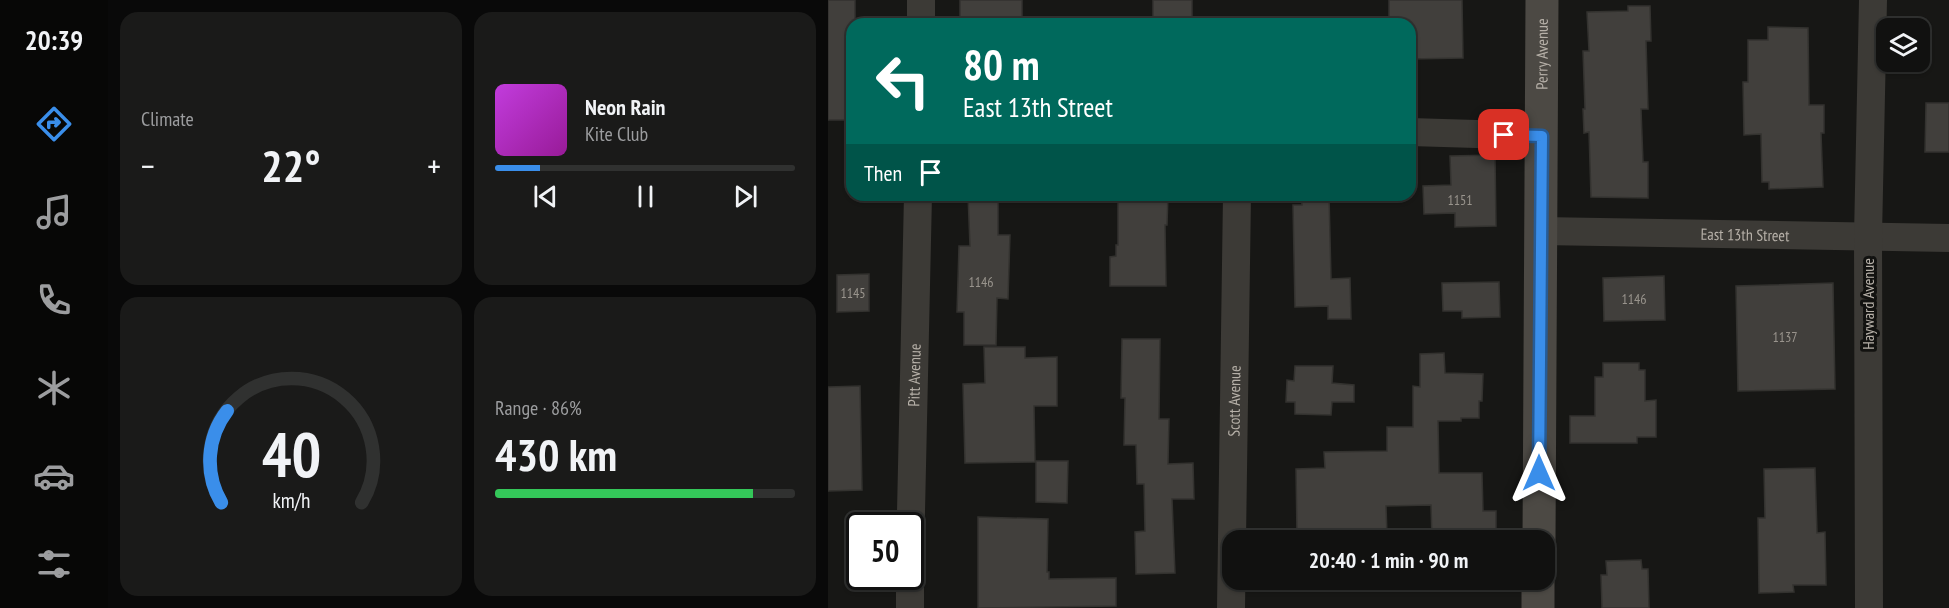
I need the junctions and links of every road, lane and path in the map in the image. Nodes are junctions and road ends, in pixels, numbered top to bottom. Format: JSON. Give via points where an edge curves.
{"nodes":[{"id":1,"x":921,"y":0,"type":"edge"},
{"id":2,"x":1542,"y":0,"type":"edge"},
{"id":3,"x":1873,"y":0,"type":"edge"},
{"id":4,"x":921,"y":18,"type":"edge"},
{"id":5,"x":1416,"y":132,"type":"edge"},
{"id":6,"x":1542,"y":136,"type":"junction"},
{"id":7,"x":918,"y":201,"type":"edge"},
{"id":8,"x":1237,"y":201,"type":"edge"},
{"id":9,"x":1540,"y":231,"type":"junction"},
{"id":10,"x":1868,"y":236,"type":"junction"},
{"id":11,"x":1949,"y":238,"type":"edge"},
{"id":12,"x":911,"y":512,"type":"edge"},
{"id":13,"x":1539,"y":530,"type":"edge"},
{"id":14,"x":910,"y":590,"type":"edge"},
{"id":15,"x":1538,"y":590,"type":"edge"},
{"id":16,"x":909,"y":608,"type":"edge"},
{"id":17,"x":1231,"y":608,"type":"edge"},
{"id":18,"x":1538,"y":608,"type":"edge"},
{"id":19,"x":1869,"y":608,"type":"edge"}],
"edges":[{"from":1,"to":4,"type":"street"},
{"from":2,"to":6,"type":"main road","name":"Perry Avenue"},
{"from":3,"to":10,"type":"street","name":"Hayward Avenue"},
{"from":5,"to":6,"type":"street"},
{"from":6,"to":9,"type":"main road","name":"Perry Avenue"},
{"from":7,"to":12,"type":"street","name":"Pitt Avenue"},
{"from":8,"to":17,"type":"street","name":"Scott Avenue"},
{"from":9,"to":10,"type":"street","name":"East 13th Street"},
{"from":9,"to":13,"type":"main road","name":"Perry Avenue"},
{"from":10,"to":11,"type":"street","name":"East 13th Street"},
{"from":10,"to":19,"type":"street","name":"Hayward Avenue"},
{"from":14,"to":16,"type":"street"},
{"from":15,"to":18,"type":"main road"}]}
